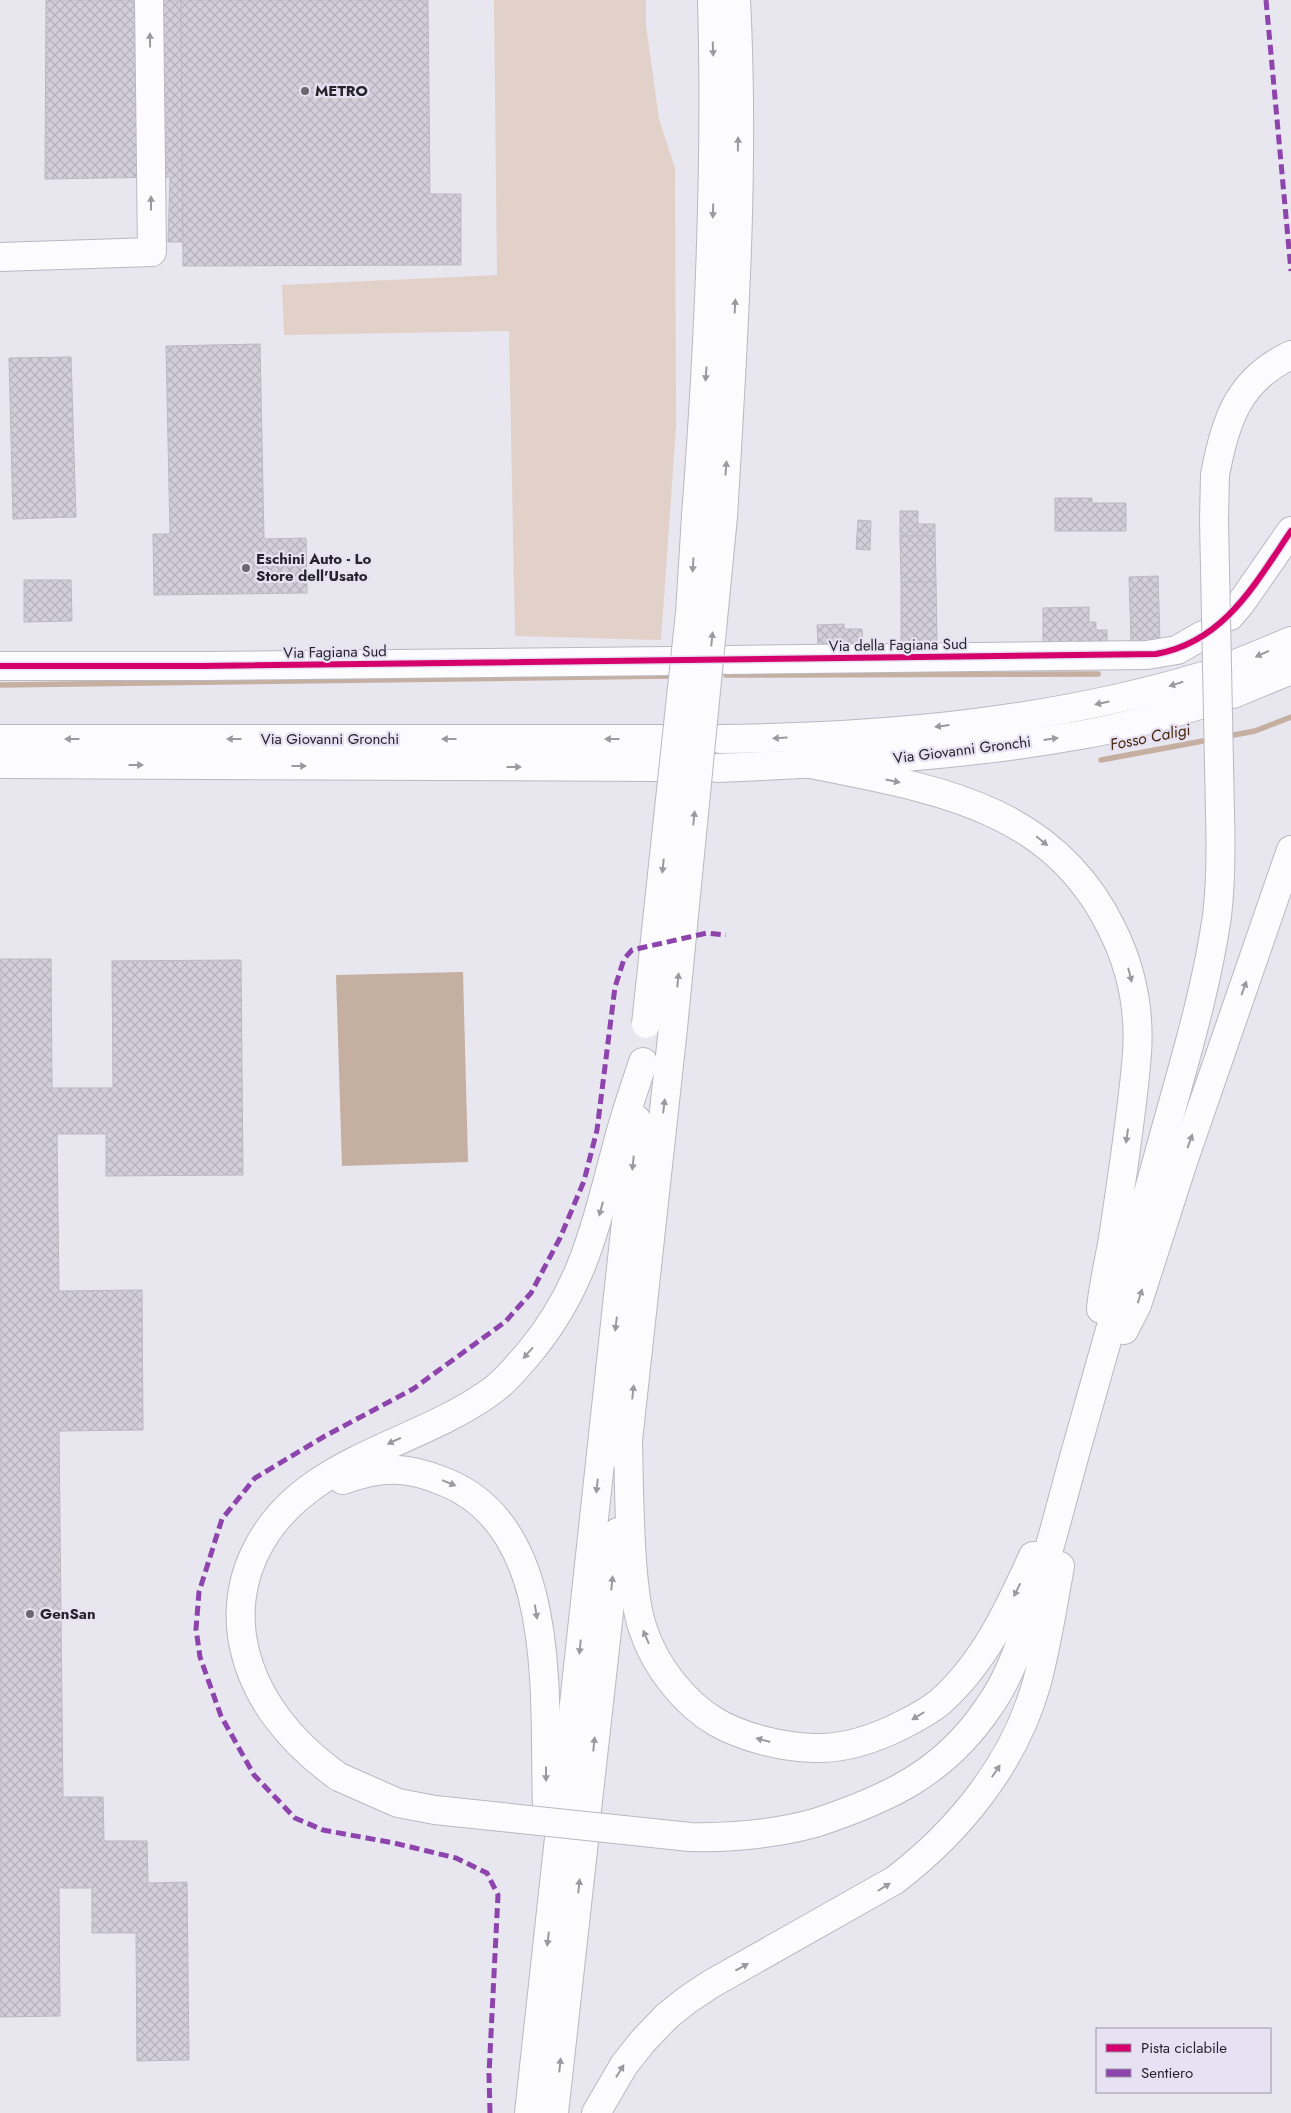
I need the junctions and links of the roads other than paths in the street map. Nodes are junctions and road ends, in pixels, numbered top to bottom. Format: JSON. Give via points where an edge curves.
{"nodes":[{"id":1,"x":149,"y":0,"type":"edge"},
{"id":2,"x":712,"y":0,"type":"edge"},
{"id":3,"x":736,"y":0,"type":"edge"},
{"id":4,"x":0,"y":257,"type":"edge"},
{"id":5,"x":1291,"y":354,"type":"edge"},
{"id":6,"x":710,"y":517,"type":"junction"},
{"id":7,"x":1291,"y":531,"type":"edge"},
{"id":8,"x":1230,"y":616,"type":"dead end"},
{"id":9,"x":1203,"y":635,"type":"dead end"},
{"id":10,"x":1291,"y":641,"type":"edge"},
{"id":11,"x":727,"y":660,"type":"dead end"},
{"id":12,"x":670,"y":661,"type":"dead end"},
{"id":13,"x":1233,"y":665,"type":"dead end"},
{"id":14,"x":0,"y":666,"type":"edge"},
{"id":15,"x":1291,"y":670,"type":"edge"},
{"id":16,"x":1203,"y":676,"type":"dead end"},
{"id":17,"x":1233,"y":694,"type":"dead end"},
{"id":18,"x":1203,"y":704,"type":"dead end"},
{"id":19,"x":0,"y":739,"type":"edge"},
{"id":20,"x":660,"y":739,"type":"dead end"},
{"id":21,"x":720,"y":739,"type":"dead end"},
{"id":22,"x":0,"y":764,"type":"edge"},
{"id":23,"x":811,"y":764,"type":"junction"},
{"id":24,"x":658,"y":767,"type":"dead end"},
{"id":25,"x":717,"y":768,"type":"dead end"},
{"id":26,"x":1291,"y":850,"type":"edge"},
{"id":27,"x":643,"y":1062,"type":"junction"},
{"id":28,"x":1095,"y":1386,"type":"junction"},
{"id":29,"x":628,"y":1440,"type":"junction"},
{"id":30,"x":1067,"y":1482,"type":"junction"},
{"id":31,"x":302,"y":1496,"type":"junction"},
{"id":32,"x":566,"y":1807,"type":"junction"},
{"id":33,"x":529,"y":2113,"type":"edge"},
{"id":34,"x":554,"y":2113,"type":"edge"},
{"id":35,"x":596,"y":2113,"type":"edge"}],
"edges":[{"from":4,"to":1,"type":"main road","one_way":true,"via":[[152,252]]},
{"from":2,"to":6,"type":"main road","one_way":true,"via":[[714,187],[708,352]]},
{"from":6,"to":3,"type":"main road","one_way":true,"via":[[736,300],[739,63]]},
{"from":5,"to":28,"type":"main road","bridge":true,"via":[[1259,374],[1246,388],[1229,417],[1215,475],[1219,891],[1207,968],[1177,1088]]},
{"from":6,"to":27,"type":"main road","one_way":true,"bridge":true,"via":[[690,613]]},
{"from":29,"to":6,"type":"main road","one_way":true,"bridge":true,"via":[[673,1028]]},
{"from":7,"to":8,"type":"main road"},
{"from":9,"to":11,"type":"main road","name":"Via della Fagiana Sud","via":[[1177,650],[1147,655]]},
{"from":10,"to":13,"type":"main road","one_way":true},
{"from":12,"to":14,"type":"main road","name":"Via Fagiana Sud"},
{"from":15,"to":17,"type":"main road"},
{"from":16,"to":21,"type":"main road","name":"Via Giovanni Gronchi","one_way":true,"via":[[1099,704],[966,723],[888,733]]},
{"from":23,"to":18,"type":"main road","name":"Via Giovanni Gronchi","one_way":true,"via":[[976,749],[1086,734]]},
{"from":20,"to":19,"type":"main road","name":"Via Giovanni Gronchi","one_way":true},
{"from":22,"to":24,"type":"main road","name":"Via Giovanni Gronchi","one_way":true},
{"from":23,"to":25,"type":"main road","name":"Via Giovanni Gronchi"},
{"from":23,"to":28,"type":"main road","one_way":true,"via":[[923,788],[990,812],[1025,829],[1060,856],[1080,878],[1116,937],[1134,992],[1137,1053],[1114,1231],[1102,1295]]},
{"from":28,"to":26,"type":"main road","one_way":true,"via":[[1137,1305]]},
{"from":27,"to":31,"type":"main road","one_way":true,"via":[[588,1250],[569,1295],[537,1343],[488,1394],[365,1455]]},
{"from":27,"to":32,"type":"main road","one_way":true},
{"from":28,"to":30,"type":"main road"},
{"from":30,"to":29,"type":"main road","one_way":true,"via":[[1016,1593],[982,1655],[939,1702],[891,1731],[867,1741],[815,1748],[789,1746],[762,1740],[716,1722],[674,1684],[656,1660],[636,1606]]},
{"from":32,"to":29,"type":"main road","one_way":true},
{"from":30,"to":31,"type":"main road","bridge":true,"via":[[1048,1554],[1009,1672],[988,1708],[947,1758],[923,1775],[861,1807],[769,1833],[731,1837],[690,1837],[435,1810],[398,1803],[339,1777],[315,1759],[292,1738],[270,1708],[251,1669],[241,1627],[241,1598],[258,1547],[277,1518]]},
{"from":35,"to":30,"type":"main road","one_way":true,"via":[[624,2065],[667,2016],[711,1984],[896,1880],[957,1824],[985,1788],[1020,1728],[1037,1683],[1063,1548]]},
{"from":31,"to":32,"type":"main road","one_way":true,"via":[[378,1470],[422,1472],[456,1486],[496,1518],[509,1534],[530,1584],[538,1623],[545,1709]]},
{"from":34,"to":33,"type":"main road","one_way":true,"via":[[564,1839],[553,1897]]}]}
